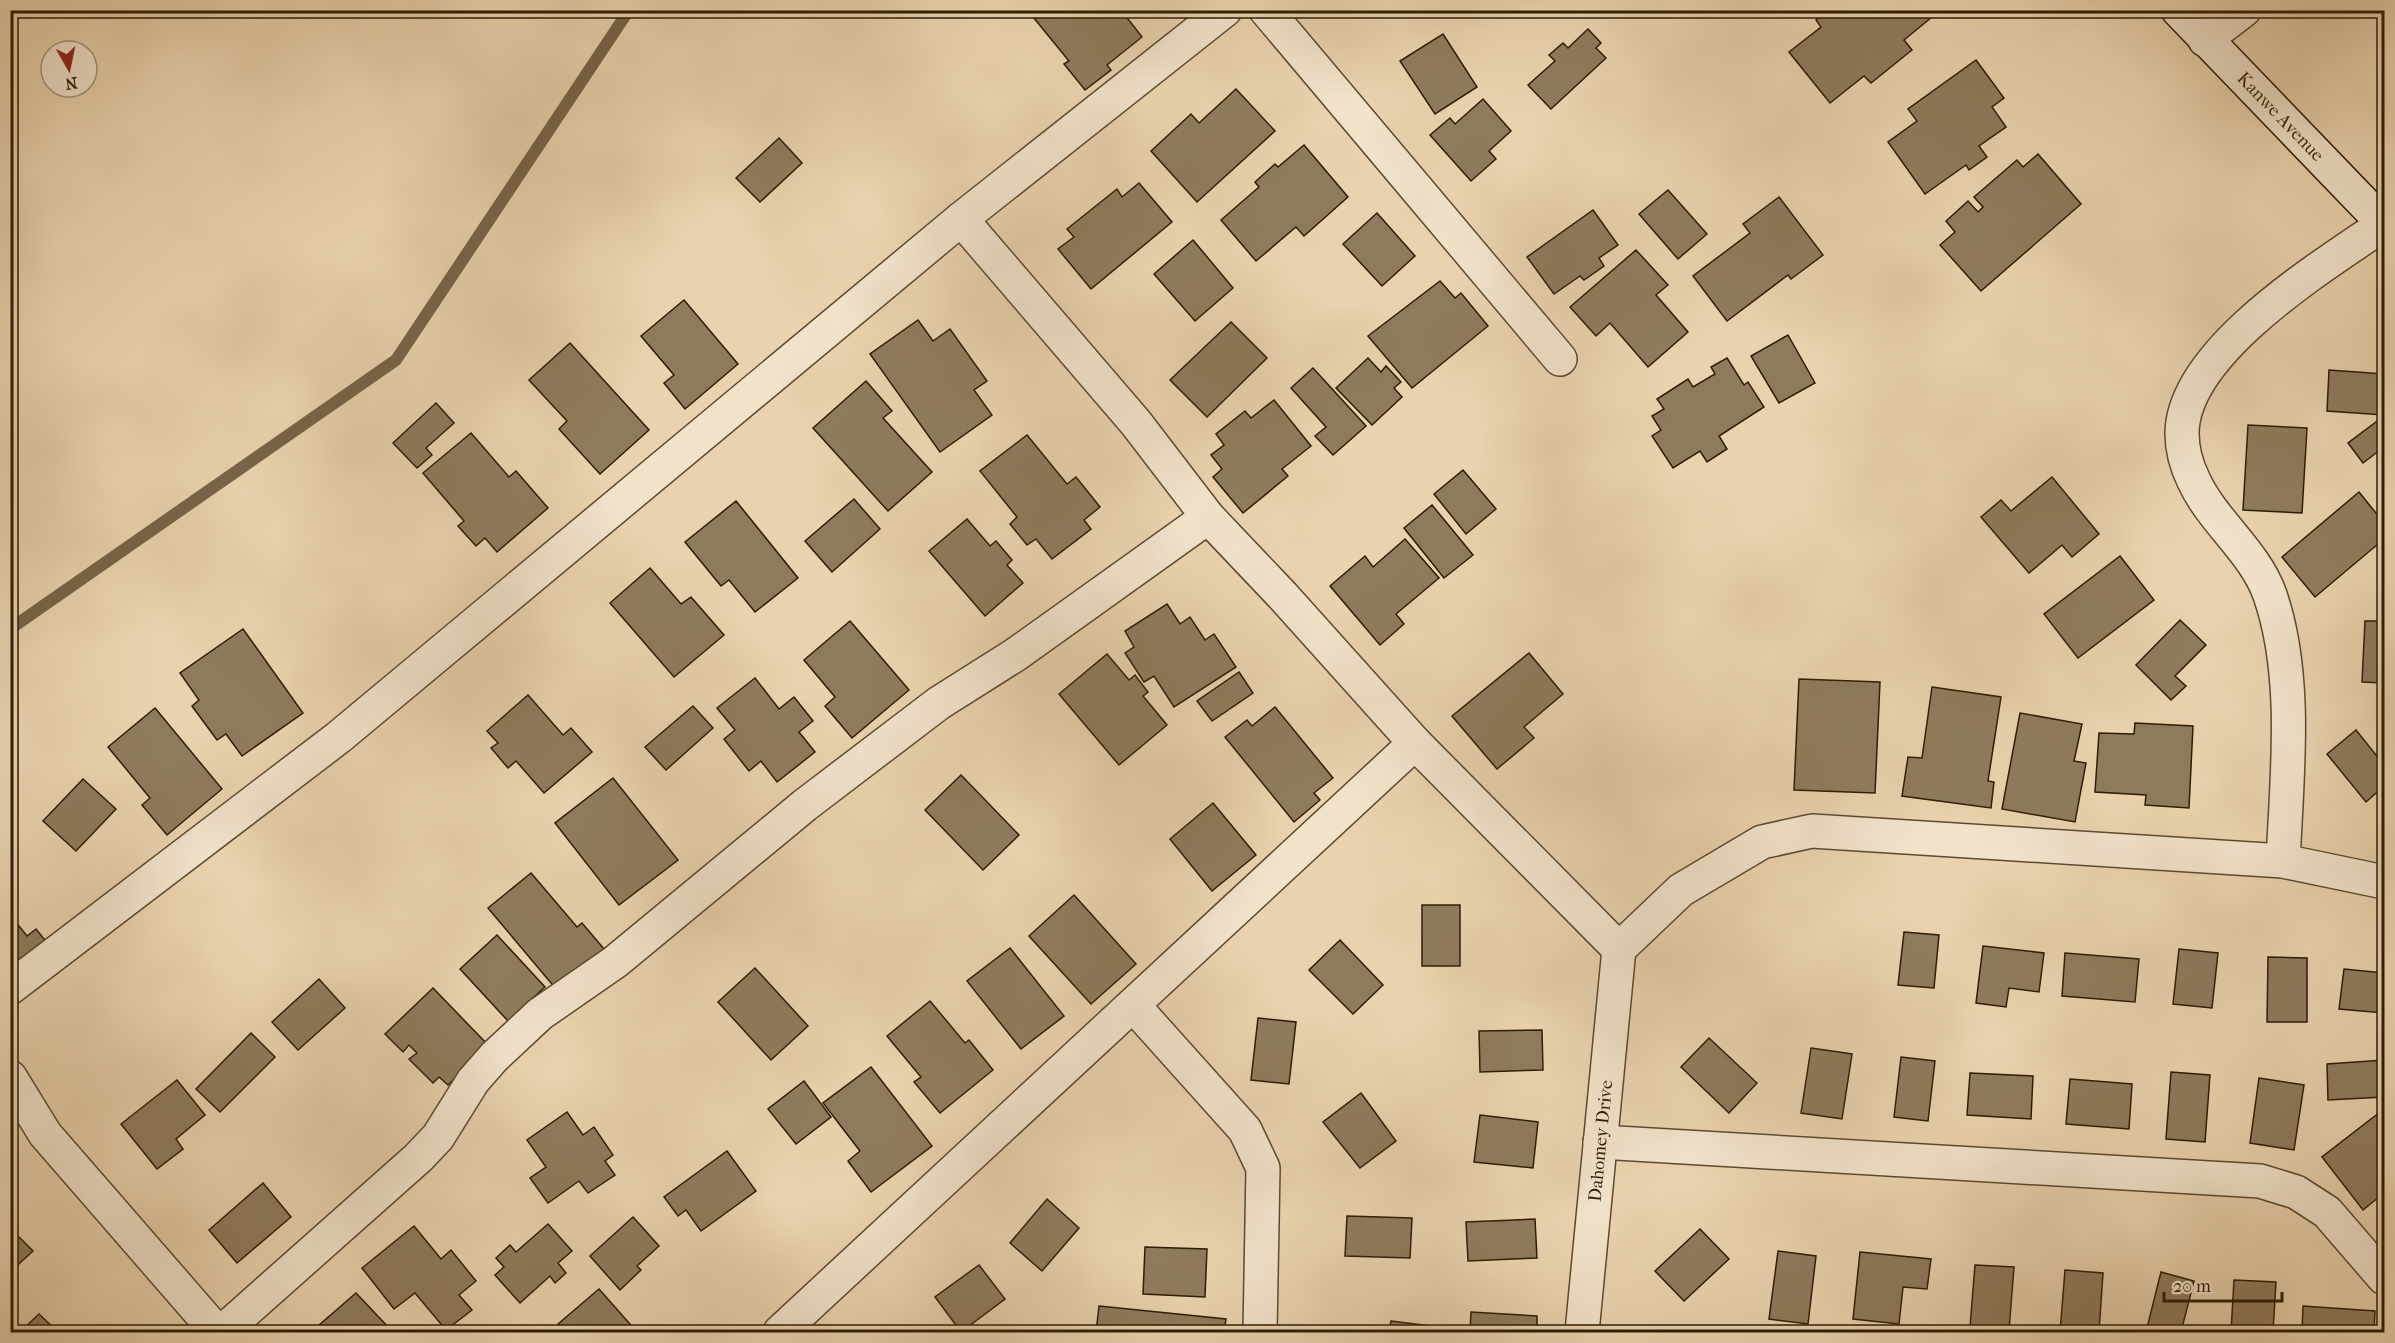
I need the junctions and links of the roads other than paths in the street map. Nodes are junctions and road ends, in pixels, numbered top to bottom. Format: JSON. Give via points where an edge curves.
{"nodes":[{"id":1,"x":1225,"y":10,"type":"edge"},
{"id":2,"x":1266,"y":10,"type":"edge"},
{"id":3,"x":2178,"y":10,"type":"edge"},
{"id":4,"x":2244,"y":10,"type":"edge"},
{"id":5,"x":2205,"y":40,"type":"junction"},
{"id":6,"x":961,"y":219,"type":"junction"},
{"id":7,"x":2384,"y":224,"type":"edge"},
{"id":8,"x":1560,"y":359,"type":"dead end"},
{"id":9,"x":1208,"y":517,"type":"junction"},
{"id":10,"x":1415,"y":743,"type":"junction"},
{"id":11,"x":2283,"y":861,"type":"junction"},
{"id":12,"x":2385,"y":882,"type":"edge"},
{"id":13,"x":1619,"y":949,"type":"junction"},
{"id":14,"x":10,"y":988,"type":"edge"},
{"id":15,"x":1133,"y":1005,"type":"junction"},
{"id":16,"x":10,"y":1077,"type":"edge"},
{"id":17,"x":1600,"y":1142,"type":"junction"},
{"id":18,"x":2385,"y":1278,"type":"edge"},
{"id":19,"x":206,"y":1329,"type":"edge"},
{"id":20,"x":780,"y":1332,"type":"edge"},
{"id":21,"x":1260,"y":1332,"type":"edge"},
{"id":22,"x":1582,"y":1332,"type":"edge"}],
"edges":[{"from":1,"to":6,"type":"street"},
{"from":2,"to":8,"type":"street"},
{"from":3,"to":5,"type":"street","name":"Kanwe Avenue"},
{"from":4,"to":5,"type":"street"},
{"from":5,"to":7,"type":"street","name":"Kanwe Avenue"},
{"from":6,"to":9,"type":"street","via":[[1136,423]]},
{"from":6,"to":14,"type":"street","via":[[339,737]]},
{"from":7,"to":11,"type":"street","via":[[2267,306],[2214,359],[2190,402],[2182,432],[2186,462],[2196,484],[2269,592],[2282,637],[2287,766]]},
{"from":9,"to":10,"type":"street"},
{"from":9,"to":19,"type":"street","via":[[1015,655],[939,703],[805,805],[615,962],[540,1014],[473,1081],[438,1137],[418,1158]]},
{"from":10,"to":13,"type":"street"},
{"from":10,"to":15,"type":"street"},
{"from":11,"to":12,"type":"street"},
{"from":11,"to":13,"type":"street","via":[[1812,831],[1762,842],[1681,890]]},
{"from":13,"to":17,"type":"street","name":"Dahomey Drive"},
{"from":15,"to":20,"type":"street"},
{"from":15,"to":21,"type":"street","via":[[1245,1130],[1263,1168]]},
{"from":16,"to":19,"type":"street","via":[[45,1134]]},
{"from":17,"to":18,"type":"street","via":[[2260,1181],[2296,1192],[2327,1212]]},
{"from":17,"to":22,"type":"street","name":"Dahomey Drive"}]}
